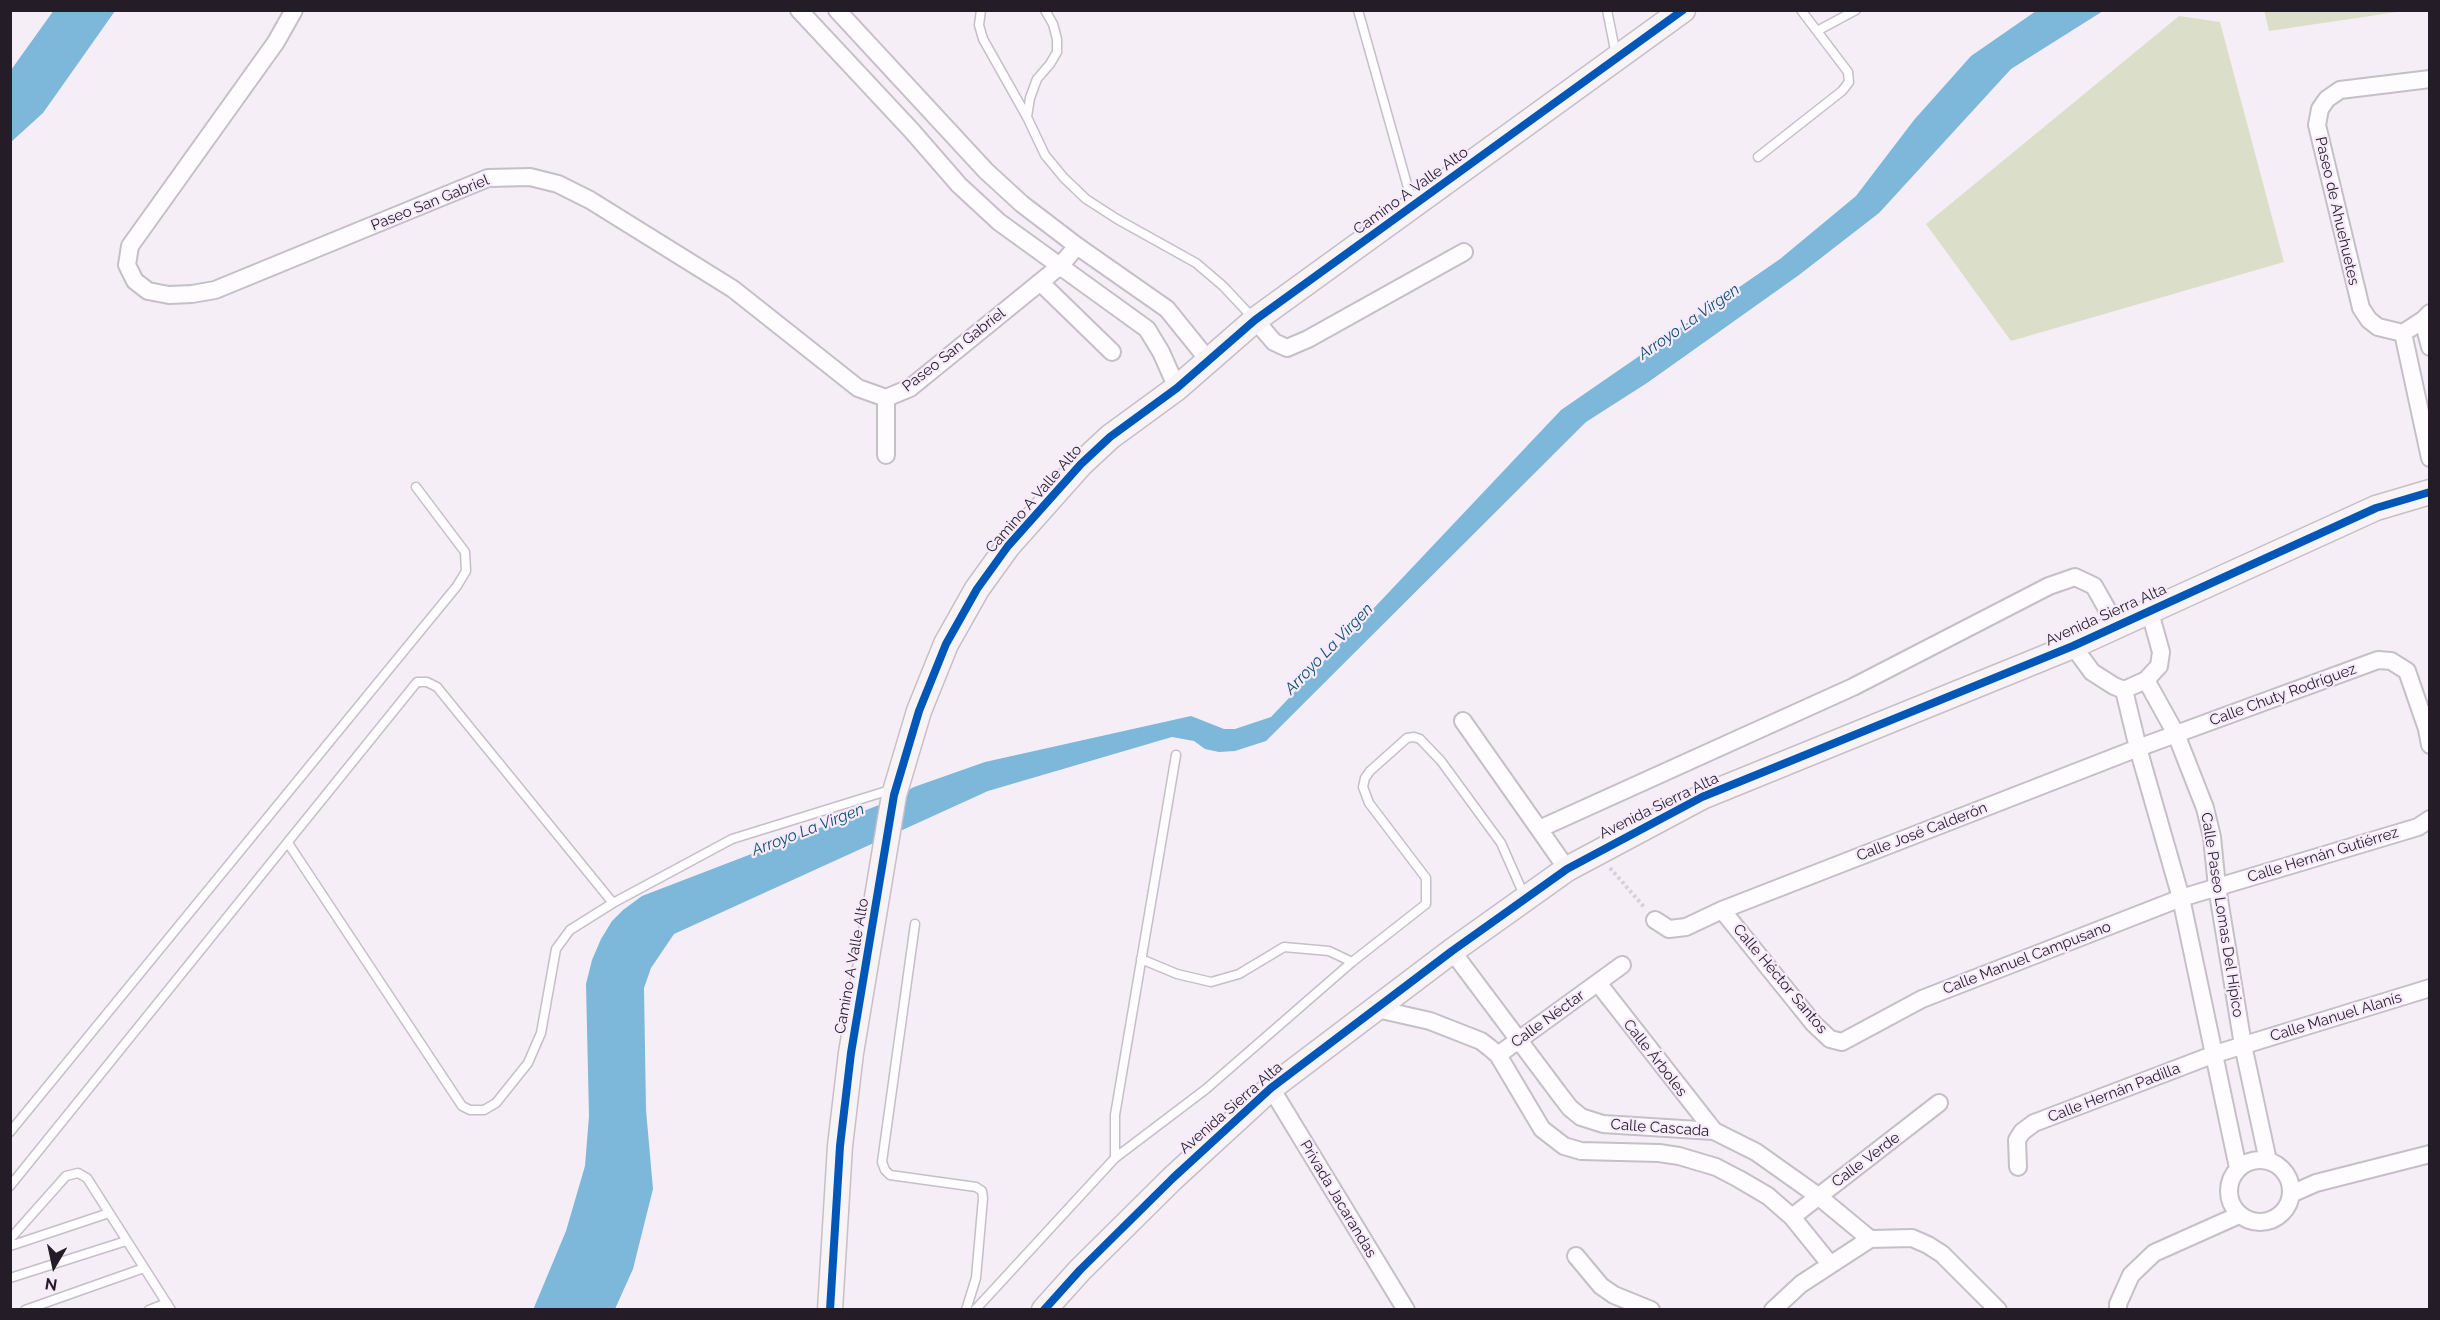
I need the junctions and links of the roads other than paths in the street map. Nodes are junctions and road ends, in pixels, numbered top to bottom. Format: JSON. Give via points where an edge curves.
{"nodes":[{"id":1,"x":294,"y":10,"type":"edge"},
{"id":2,"x":799,"y":10,"type":"edge"},
{"id":3,"x":837,"y":10,"type":"edge"},
{"id":4,"x":981,"y":10,"type":"edge"},
{"id":5,"x":1045,"y":10,"type":"edge"},
{"id":6,"x":1358,"y":10,"type":"edge"},
{"id":7,"x":1607,"y":10,"type":"edge"},
{"id":8,"x":1683,"y":10,"type":"edge"},
{"id":9,"x":1801,"y":10,"type":"edge"},
{"id":10,"x":1856,"y":10,"type":"edge"},
{"id":11,"x":1817,"y":31,"type":"junction"},
{"id":12,"x":1616,"y":58,"type":"junction"},
{"id":13,"x":2430,"y":79,"type":"edge"},
{"id":14,"x":934,"y":114,"type":"junction"},
{"id":15,"x":1027,"y":117,"type":"junction"},
{"id":16,"x":912,"y":131,"type":"junction"},
{"id":17,"x":1758,"y":157,"type":"dead end"},
{"id":18,"x":1413,"y":206,"type":"junction"},
{"id":19,"x":1077,"y":246,"type":"junction"},
{"id":20,"x":1464,"y":252,"type":"dead end"},
{"id":21,"x":1060,"y":266,"type":"junction"},
{"id":22,"x":1040,"y":282,"type":"junction"},
{"id":23,"x":1167,"y":309,"type":"junction"},
{"id":24,"x":2426,"y":316,"type":"edge"},
{"id":25,"x":1255,"y":320,"type":"junction"},
{"id":26,"x":1147,"y":329,"type":"junction"},
{"id":27,"x":2403,"y":333,"type":"junction"},
{"id":28,"x":2430,"y":347,"type":"edge"},
{"id":29,"x":1112,"y":352,"type":"dead end"},
{"id":30,"x":1209,"y":361,"type":"junction"},
{"id":31,"x":1177,"y":387,"type":"junction"},
{"id":32,"x":886,"y":398,"type":"junction"},
{"id":33,"x":886,"y":455,"type":"dead end"},
{"id":34,"x":2430,"y":458,"type":"edge"},
{"id":35,"x":416,"y":487,"type":"dead end"},
{"id":36,"x":2430,"y":492,"type":"edge"},
{"id":37,"x":2149,"y":609,"type":"junction"},
{"id":38,"x":2115,"y":625,"type":"junction"},
{"id":39,"x":2073,"y":646,"type":"junction"},
{"id":40,"x":2146,"y":680,"type":"junction"},
{"id":41,"x":2124,"y":690,"type":"junction"},
{"id":42,"x":1463,"y":721,"type":"dead end"},
{"id":43,"x":2176,"y":734,"type":"junction"},
{"id":44,"x":2430,"y":745,"type":"edge"},
{"id":45,"x":2138,"y":748,"type":"junction"},
{"id":46,"x":1176,"y":755,"type":"dead end"},
{"id":47,"x":894,"y":791,"type":"junction"},
{"id":48,"x":2429,"y":820,"type":"edge"},
{"id":49,"x":1539,"y":829,"type":"junction"},
{"id":50,"x":288,"y":843,"type":"junction"},
{"id":51,"x":1567,"y":868,"type":"junction"},
{"id":52,"x":2217,"y":887,"type":"junction"},
{"id":53,"x":1526,"y":898,"type":"junction"},
{"id":54,"x":2181,"y":898,"type":"junction"},
{"id":55,"x":613,"y":903,"type":"junction"},
{"id":56,"x":1722,"y":910,"type":"junction"},
{"id":57,"x":1655,"y":920,"type":"road end"},
{"id":58,"x":915,"y":924,"type":"dead end"},
{"id":59,"x":1452,"y":951,"type":"junction"},
{"id":60,"x":1141,"y":959,"type":"junction"},
{"id":61,"x":1352,"y":962,"type":"junction"},
{"id":62,"x":1622,"y":965,"type":"dead end"},
{"id":63,"x":1598,"y":983,"type":"junction"},
{"id":64,"x":2430,"y":988,"type":"edge"},
{"id":65,"x":1377,"y":1009,"type":"junction"},
{"id":66,"x":1519,"y":1040,"type":"junction"},
{"id":67,"x":1842,"y":1042,"type":"joint"},
{"id":68,"x":2243,"y":1045,"type":"junction"},
{"id":69,"x":2215,"y":1054,"type":"junction"},
{"id":70,"x":1498,"y":1055,"type":"junction"},
{"id":71,"x":1271,"y":1088,"type":"junction"},
{"id":72,"x":1940,"y":1103,"type":"dead end"},
{"id":73,"x":1603,"y":1124,"type":"junction"},
{"id":74,"x":1714,"y":1131,"type":"junction"},
{"id":75,"x":10,"y":1132,"type":"edge"},
{"id":76,"x":1601,"y":1152,"type":"junction"},
{"id":77,"x":2430,"y":1154,"type":"edge"},
{"id":78,"x":1115,"y":1158,"type":"junction"},
{"id":79,"x":2268,"y":1161,"type":"junction"},
{"id":80,"x":2018,"y":1167,"type":"dead end"},
{"id":81,"x":2238,"y":1168,"type":"junction"},
{"id":82,"x":10,"y":1186,"type":"edge"},
{"id":83,"x":2291,"y":1194,"type":"junction"},
{"id":84,"x":1818,"y":1196,"type":"junction"},
{"id":85,"x":109,"y":1213,"type":"junction"},
{"id":86,"x":2239,"y":1215,"type":"junction"},
{"id":87,"x":1792,"y":1217,"type":"junction"},
{"id":88,"x":10,"y":1239,"type":"edge"},
{"id":89,"x":1870,"y":1239,"type":"junction"},
{"id":90,"x":126,"y":1241,"type":"junction"},
{"id":91,"x":10,"y":1246,"type":"edge"},
{"id":92,"x":1576,"y":1256,"type":"dead end"},
{"id":93,"x":1830,"y":1264,"type":"junction"},
{"id":94,"x":144,"y":1268,"type":"junction"},
{"id":95,"x":10,"y":1278,"type":"edge"},
{"id":96,"x":169,"y":1306,"type":"edge"},
{"id":97,"x":25,"y":1310,"type":"edge"},
{"id":98,"x":149,"y":1310,"type":"edge"},
{"id":99,"x":830,"y":1310,"type":"edge"},
{"id":100,"x":966,"y":1310,"type":"edge"},
{"id":101,"x":975,"y":1310,"type":"edge"},
{"id":102,"x":1044,"y":1310,"type":"edge"},
{"id":103,"x":1406,"y":1310,"type":"edge"},
{"id":104,"x":1652,"y":1310,"type":"edge"},
{"id":105,"x":1773,"y":1310,"type":"edge"},
{"id":106,"x":1998,"y":1310,"type":"edge"},
{"id":107,"x":2118,"y":1310,"type":"edge"}],
"edges":[{"from":1,"to":32,"type":"street","name":"Paseo San Gabriel","via":[[276,42],[130,246],[127,265],[135,281],[148,291],[169,295],[215,290],[488,178],[530,177],[558,184],[619,218],[733,289],[858,388]]},
{"from":2,"to":16,"type":"street"},
{"from":3,"to":14,"type":"street"},
{"from":4,"to":15,"type":"lane","via":[[979,25],[983,39]]},
{"from":5,"to":15,"type":"lane","via":[[1053,24],[1057,52],[1037,79]]},
{"from":6,"to":18,"type":"lane"},
{"from":7,"to":12,"type":"lane"},
{"from":8,"to":12,"type":"street","name":"Camino A Valle Alto"},
{"from":9,"to":11,"type":"lane"},
{"from":10,"to":11,"type":"lane"},
{"from":11,"to":17,"type":"lane","via":[[1848,72],[1848,82],[1842,91]]},
{"from":12,"to":18,"type":"street","name":"Camino A Valle Alto"},
{"from":13,"to":27,"type":"street","name":"Paseo de Ahuehuetes","via":[[2340,90],[2327,99],[2317,125],[2361,308],[2378,327]]},
{"from":14,"to":16,"type":"street"},
{"from":14,"to":19,"type":"street","via":[[986,171]]},
{"from":15,"to":25,"type":"lane","via":[[1045,155],[1086,199],[1196,263]]},
{"from":16,"to":21,"type":"street","via":[[959,185],[999,222]]},
{"from":18,"to":25,"type":"street","name":"Camino A Valle Alto"},
{"from":19,"to":21,"type":"street","name":"Paseo San Gabriel"},
{"from":19,"to":23,"type":"street"},
{"from":20,"to":25,"type":"street","via":[[1287,348],[1274,342]]},
{"from":21,"to":22,"type":"street","name":"Paseo San Gabriel"},
{"from":21,"to":26,"type":"street"},
{"from":22,"to":29,"type":"street"},
{"from":22,"to":32,"type":"street","name":"Paseo San Gabriel","via":[[910,388]]},
{"from":23,"to":26,"type":"street"},
{"from":23,"to":30,"type":"street"},
{"from":24,"to":27,"type":"street"},
{"from":24,"to":28,"type":"street"},
{"from":25,"to":30,"type":"street","name":"Camino A Valle Alto"},
{"from":26,"to":31,"type":"street"},
{"from":27,"to":34,"type":"street"},
{"from":30,"to":31,"type":"street","name":"Camino A Valle Alto"},
{"from":31,"to":47,"type":"street","name":"Camino A Valle Alto","via":[[1081,464],[1008,546],[977,589],[946,644],[919,711]]},
{"from":32,"to":33,"type":"street"},
{"from":35,"to":75,"type":"lane","via":[[465,552],[466,571],[457,586]]},
{"from":36,"to":37,"type":"street","name":"Avenida Sierra Alta","via":[[2376,508]]},
{"from":37,"to":38,"type":"street","name":"Avenida Sierra Alta"},
{"from":37,"to":40,"type":"street","via":[[2161,652],[2159,666]]},
{"from":38,"to":39,"type":"street","name":"Avenida Sierra Alta"},
{"from":38,"to":49,"type":"street","via":[[2094,586],[2075,577],[2049,586],[1853,687]]},
{"from":39,"to":41,"type":"street","via":[[2092,672]]},
{"from":39,"to":51,"type":"street","name":"Avenida Sierra Alta","via":[[1702,797]]},
{"from":40,"to":41,"type":"street"},
{"from":40,"to":43,"type":"street","name":"Calle Paseo Lomas Del Hípico"},
{"from":41,"to":45,"type":"street","name":"Calle Paseo Lomas Del Hípico"},
{"from":42,"to":49,"type":"street"},
{"from":43,"to":44,"type":"street","name":"Calle Chuty Rodríguez","via":[[2378,660],[2391,661],[2407,671]]},
{"from":43,"to":45,"type":"street","name":"Calle José Calderón"},
{"from":43,"to":52,"type":"street","name":"Calle Paseo Lomas Del Hípico","via":[[2205,808]]},
{"from":45,"to":54,"type":"street","name":"Calle Paseo Lomas Del Hípico"},
{"from":45,"to":56,"type":"street","name":"Calle José Calderón"},
{"from":46,"to":60,"type":"lane"},
{"from":47,"to":55,"type":"lane","via":[[732,838]]},
{"from":47,"to":99,"type":"street","name":"Camino A Valle Alto","via":[[850,1053]]},
{"from":48,"to":52,"type":"street","name":"Calle Hernán Gutiérrez","via":[[2418,827]]},
{"from":49,"to":51,"type":"street"},
{"from":50,"to":55,"type":"lane","via":[[417,682],[427,682],[437,687]]},
{"from":50,"to":55,"type":"lane","via":[[462,1106],[470,1110],[484,1110],[496,1103],[528,1063],[542,1033],[556,949],[570,930]]},
{"from":50,"to":82,"type":"lane"},
{"from":51,"to":53,"type":"street","name":"Avenida Sierra Alta"},
{"from":52,"to":54,"type":"street","name":"Calle Manuel Campusano"},
{"from":52,"to":68,"type":"street","name":"Calle Paseo Lomas Del Hípico"},
{"from":53,"to":59,"type":"street","name":"Avenida Sierra Alta"},
{"from":53,"to":61,"type":"lane","via":[[1501,843],[1441,761],[1420,739],[1407,738],[1370,771],[1362,787],[1426,878],[1426,904]]},
{"from":54,"to":67,"type":"street","name":"Calle Manuel Campusano","via":[[1922,999]]},
{"from":54,"to":69,"type":"street","name":"Calle Paseo Lomas Del Hípico"},
{"from":56,"to":57,"type":"street","name":"Calle José Calderón","via":[[1686,927],[1669,929]]},
{"from":56,"to":67,"type":"street","name":"Calle Héctor Santos","via":[[1814,1024],[1830,1039]]},
{"from":58,"to":100,"type":"lane","via":[[882,1162],[890,1175],[982,1191],[976,1278]]},
{"from":59,"to":65,"type":"street","name":"Avenida Sierra Alta"},
{"from":59,"to":66,"type":"street","name":"Calle Cascada"},
{"from":60,"to":61,"type":"lane","via":[[1177,974],[1211,982],[1239,974],[1284,947],[1329,951]]},
{"from":60,"to":78,"type":"lane","via":[[1114,1115]]},
{"from":61,"to":78,"type":"lane","via":[[1206,1089]]},
{"from":62,"to":63,"type":"street","name":"Calle Néctar"},
{"from":63,"to":66,"type":"street","name":"Calle Néctar"},
{"from":63,"to":74,"type":"street","name":"Calle Árboles"},
{"from":64,"to":68,"type":"street","name":"Calle Manuel Alanís"},
{"from":65,"to":70,"type":"street","name":"Calle Cascada","via":[[1456,1030],[1481,1041]]},
{"from":65,"to":71,"type":"street","name":"Avenida Sierra Alta"},
{"from":66,"to":70,"type":"street","name":"Calle Néctar"},
{"from":66,"to":73,"type":"street","name":"Calle Cascada","via":[[1569,1108],[1581,1117]]},
{"from":68,"to":69,"type":"street","name":"Calle Hernán Padilla"},
{"from":68,"to":79,"type":"street","name":"Calle Paseo Lomas Del Hípico"},
{"from":69,"to":80,"type":"street","name":"Calle Hernán Padilla","via":[[2034,1123],[2017,1140]]},
{"from":69,"to":81,"type":"street","name":"Calle Paseo Lomas Del Hípico"},
{"from":70,"to":76,"type":"street","name":"Calle Cascada","via":[[1542,1129],[1564,1146]]},
{"from":71,"to":102,"type":"street","name":"Avenida Sierra Alta","via":[[1173,1178]]},
{"from":71,"to":103,"type":"street","name":"Privada Jacarandas"},
{"from":72,"to":84,"type":"street","name":"Calle Verde"},
{"from":73,"to":74,"type":"street","name":"Calle Cascada"},
{"from":73,"to":76,"type":"street"},
{"from":74,"to":84,"type":"street","name":"Calle Cascada","via":[[1756,1152]]},
{"from":76,"to":87,"type":"street","name":"Calle Cascada","via":[[1659,1153],[1697,1161],[1768,1196]]},
{"from":77,"to":83,"type":"street","via":[[2316,1183]]},
{"from":78,"to":101,"type":"lane"},
{"from":79,"to":81,"type":"street","via":[[2252,1160]]},
{"from":79,"to":83,"type":"street","via":[[2288,1177]]},
{"from":81,"to":86,"type":"street","via":[[2230,1179],[2228,1192]]},
{"from":83,"to":86,"type":"street","via":[[2286,1209],[2269,1222],[2258,1223]]},
{"from":84,"to":87,"type":"street","name":"Calle Verde"},
{"from":84,"to":89,"type":"street","name":"Calle Cascada"},
{"from":85,"to":88,"type":"lane","via":[[87,1178],[78,1173],[66,1176]]},
{"from":85,"to":90,"type":"lane"},
{"from":85,"to":91,"type":"lane"},
{"from":86,"to":107,"type":"street","via":[[2154,1253],[2131,1275]]},
{"from":87,"to":93,"type":"street","name":"Calle Cascada"},
{"from":89,"to":93,"type":"street"},
{"from":89,"to":106,"type":"street","via":[[1912,1238],[1928,1245]]},
{"from":90,"to":94,"type":"lane"},
{"from":90,"to":95,"type":"lane"},
{"from":92,"to":104,"type":"street","via":[[1601,1286]]},
{"from":93,"to":105,"type":"street"},
{"from":94,"to":96,"type":"lane"},
{"from":94,"to":97,"type":"lane"},
{"from":96,"to":98,"type":"lane"}]}
